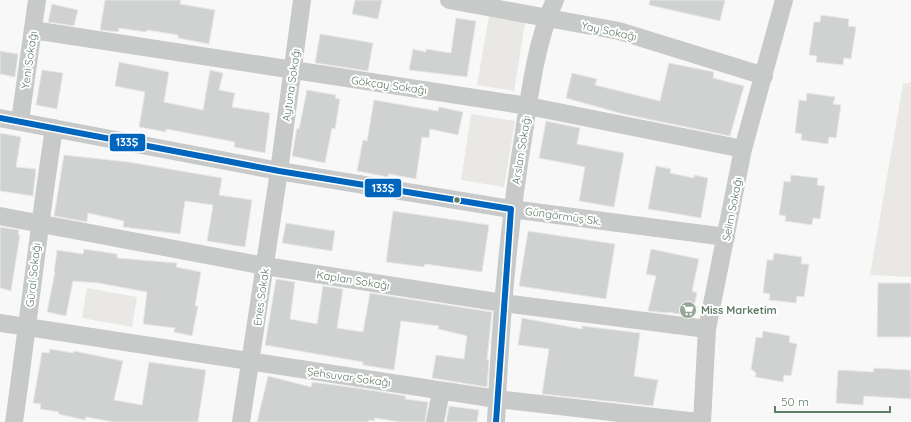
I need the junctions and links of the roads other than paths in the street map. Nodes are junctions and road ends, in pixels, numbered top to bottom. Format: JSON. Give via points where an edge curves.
{"nodes":[{"id":1,"x":37,"y":0,"type":"edge"},
{"id":2,"x":302,"y":0,"type":"edge"},
{"id":3,"x":449,"y":0,"type":"edge"},
{"id":4,"x":554,"y":0,"type":"edge"},
{"id":5,"x":784,"y":0,"type":"edge"},
{"id":6,"x":546,"y":18,"type":"junction"},
{"id":7,"x":33,"y":30,"type":"junction"},
{"id":8,"x":293,"y":71,"type":"junction"},
{"id":9,"x":764,"y":76,"type":"junction"},
{"id":10,"x":528,"y":106,"type":"junction"},
{"id":11,"x":0,"y":118,"type":"edge"},
{"id":12,"x":20,"y":121,"type":"junction"},
{"id":13,"x":54,"y":128,"type":"junction"},
{"id":14,"x":743,"y":149,"type":"junction"},
{"id":15,"x":280,"y":171,"type":"junction"},
{"id":16,"x":511,"y":209,"type":"junction"},
{"id":17,"x":0,"y":216,"type":"edge"},
{"id":18,"x":39,"y":223,"type":"junction"},
{"id":19,"x":726,"y":237,"type":"junction"},
{"id":20,"x":265,"y":266,"type":"junction"},
{"id":21,"x":503,"y":303,"type":"junction"},
{"id":22,"x":0,"y":323,"type":"edge"},
{"id":23,"x":27,"y":328,"type":"junction"},
{"id":24,"x":707,"y":329,"type":"junction"},
{"id":25,"x":251,"y":363,"type":"junction"},
{"id":26,"x":441,"y":391,"type":"junction"},
{"id":27,"x":497,"y":399,"type":"junction"},
{"id":28,"x":0,"y":420,"type":"edge"},
{"id":29,"x":13,"y":422,"type":"edge"},
{"id":30,"x":241,"y":422,"type":"edge"},
{"id":31,"x":435,"y":422,"type":"edge"},
{"id":32,"x":496,"y":422,"type":"edge"},
{"id":33,"x":698,"y":422,"type":"edge"},
{"id":34,"x":702,"y":422,"type":"edge"}],
"edges":[{"from":1,"to":7,"type":"street","name":"Yeni Sokağı"},
{"from":2,"to":8,"type":"street","name":"Aytuna Sokağı"},
{"from":3,"to":6,"type":"street","name":"Yay Sokağı"},
{"from":4,"to":6,"type":"street","name":"Arslan Sokağı"},
{"from":5,"to":9,"type":"street","name":"Selim Sokağı"},
{"from":6,"to":9,"type":"street","name":"Yay Sokağı","via":[[619,31]]},
{"from":6,"to":10,"type":"street","name":"Arslan Sokağı"},
{"from":7,"to":8,"type":"street","name":"Gökçay Sokağı"},
{"from":7,"to":12,"type":"street","name":"Yeni Sokağı"},
{"from":8,"to":10,"type":"street","name":"Gökçay Sokağı"},
{"from":8,"to":15,"type":"street","name":"Aytuna Sokağı"},
{"from":9,"to":14,"type":"street","name":"Selim Sokağı"},
{"from":10,"to":14,"type":"street","name":"Gökçay Sokağı"},
{"from":10,"to":16,"type":"street","name":"Arslan Sokağı"},
{"from":11,"to":12,"type":"street","name":"Güngörmüş Sk."},
{"from":12,"to":13,"type":"street","name":"Güngörmüş Sk."},
{"from":13,"to":15,"type":"street","name":"Güngörmüş Sk."},
{"from":13,"to":18,"type":"street","name":"Güral Sokağı"},
{"from":14,"to":19,"type":"street","name":"Selim Sokağı"},
{"from":15,"to":16,"type":"street","name":"Güngörmüş Sk."},
{"from":15,"to":20,"type":"street","name":"Enes Sokak"},
{"from":16,"to":19,"type":"street","name":"Güngörmüş Sk."},
{"from":16,"to":21,"type":"street","name":"Arslan Sokağı"},
{"from":17,"to":18,"type":"street","name":"Kaplan Sokağı"},
{"from":18,"to":20,"type":"street","name":"Kaplan Sokağı"},
{"from":18,"to":23,"type":"street","name":"Güral Sokağı"},
{"from":19,"to":24,"type":"street","name":"Selim Sokağı"},
{"from":20,"to":21,"type":"street","name":"Kaplan Sokağı"},
{"from":20,"to":25,"type":"street","name":"Enes Sokak"},
{"from":21,"to":24,"type":"street","name":"Kaplan Sokağı"},
{"from":21,"to":27,"type":"street","name":"Arslan Sokağı"},
{"from":22,"to":23,"type":"street","name":"Şehsuvar Sokağı"},
{"from":23,"to":25,"type":"street","name":"Şehsuvar Sokağı"},
{"from":23,"to":29,"type":"street","name":"Güral Sokağı"},
{"from":24,"to":34,"type":"street","name":"Selim Sokağı"},
{"from":25,"to":26,"type":"street","name":"Şehsuvar Sokağı"},
{"from":25,"to":30,"type":"street","name":"Enes Sokak"},
{"from":26,"to":27,"type":"street","name":"Şehsuvar Sokağı"},
{"from":26,"to":31,"type":"street"},
{"from":27,"to":32,"type":"street","name":"Arslan Sokağı"},
{"from":27,"to":33,"type":"street","name":"Şehsuvar Sokağı"},
{"from":28,"to":29,"type":"street"}]}
